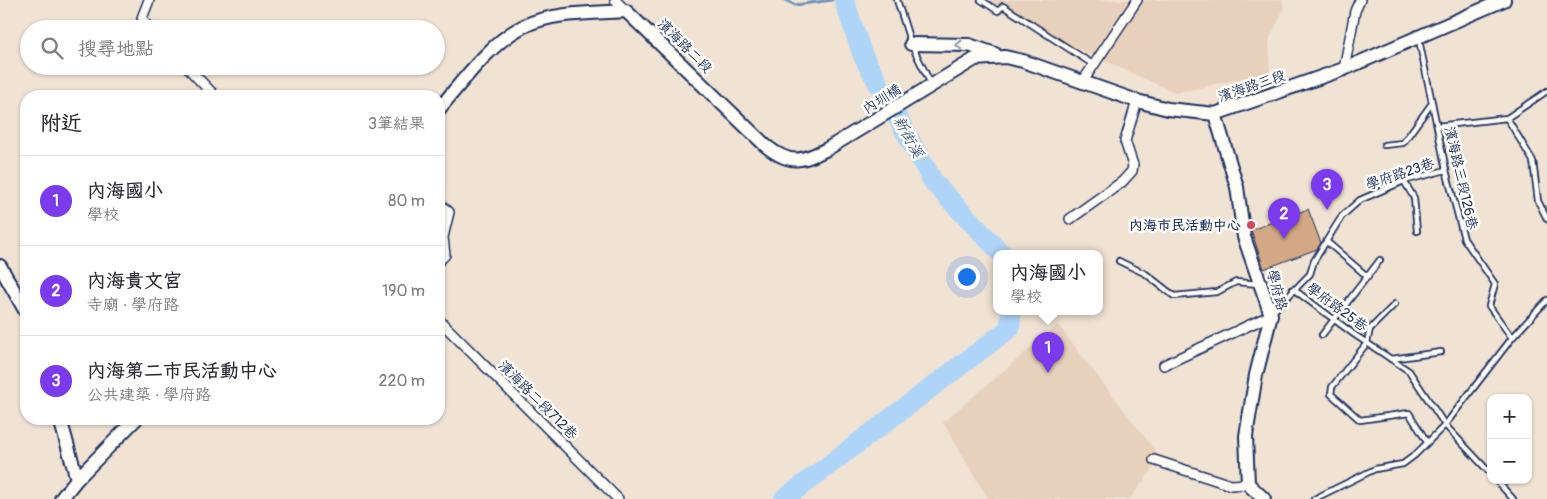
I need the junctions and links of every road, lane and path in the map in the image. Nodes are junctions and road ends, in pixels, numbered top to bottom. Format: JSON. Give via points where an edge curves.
{"nodes":[{"id":1,"x":149,"y":0,"type":"edge"},
{"id":2,"x":615,"y":0,"type":"edge"},
{"id":3,"x":897,"y":0,"type":"edge"},
{"id":4,"x":980,"y":0,"type":"edge"},
{"id":5,"x":1137,"y":0,"type":"edge"},
{"id":6,"x":1360,"y":0,"type":"edge"},
{"id":7,"x":1504,"y":0,"type":"edge"},
{"id":8,"x":626,"y":11,"type":"junction"},
{"id":9,"x":143,"y":20,"type":"edge"},
{"id":10,"x":1418,"y":38,"type":"junction"},
{"id":11,"x":911,"y":44,"type":"junction"},
{"id":12,"x":1005,"y":57,"type":"junction"},
{"id":13,"x":1094,"y":65,"type":"junction"},
{"id":14,"x":1344,"y":69,"type":"junction"},
{"id":15,"x":195,"y":75,"type":"edge"},
{"id":16,"x":1083,"y":81,"type":"junction"},
{"id":17,"x":926,"y":88,"type":"junction"},
{"id":18,"x":209,"y":90,"type":"edge"},
{"id":19,"x":1547,"y":91,"type":"edge"},
{"id":20,"x":1137,"y":101,"type":"junction"},
{"id":21,"x":445,"y":102,"type":"edge"},
{"id":22,"x":1432,"y":103,"type":"junction"},
{"id":23,"x":1215,"y":114,"type":"junction"},
{"id":24,"x":1507,"y":118,"type":"junction"},
{"id":25,"x":1437,"y":126,"type":"junction"},
{"id":26,"x":858,"y":131,"type":"joint"},
{"id":27,"x":1384,"y":146,"type":"dead end"},
{"id":28,"x":1446,"y":170,"type":"junction"},
{"id":29,"x":1404,"y":181,"type":"junction"},
{"id":30,"x":445,"y":208,"type":"edge"},
{"id":31,"x":1070,"y":219,"type":"dead end"},
{"id":32,"x":1547,"y":219,"type":"edge"},
{"id":33,"x":445,"y":227,"type":"edge"},
{"id":34,"x":1417,"y":231,"type":"dead end"},
{"id":35,"x":1327,"y":242,"type":"junction"},
{"id":36,"x":1380,"y":260,"type":"dead end"},
{"id":37,"x":1119,"y":262,"type":"dead end"},
{"id":38,"x":0,"y":266,"type":"edge"},
{"id":39,"x":1368,"y":277,"type":"junction"},
{"id":40,"x":1261,"y":284,"type":"junction"},
{"id":41,"x":1293,"y":289,"type":"junction"},
{"id":42,"x":1547,"y":300,"type":"edge"},
{"id":43,"x":20,"y":301,"type":"edge"},
{"id":44,"x":1394,"y":304,"type":"dead end"},
{"id":45,"x":1271,"y":315,"type":"junction"},
{"id":46,"x":1335,"y":320,"type":"junction"},
{"id":47,"x":445,"y":326,"type":"edge"},
{"id":48,"x":1322,"y":335,"type":"dead end"},
{"id":49,"x":1512,"y":338,"type":"junction"},
{"id":50,"x":1367,"y":343,"type":"junction"},
{"id":51,"x":1441,"y":352,"type":"dead end"},
{"id":52,"x":1391,"y":358,"type":"junction"},
{"id":53,"x":1164,"y":365,"type":"dead end"},
{"id":54,"x":62,"y":425,"type":"edge"},
{"id":55,"x":130,"y":425,"type":"edge"},
{"id":56,"x":1445,"y":425,"type":"junction"},
{"id":57,"x":1427,"y":442,"type":"junction"},
{"id":58,"x":1154,"y":460,"type":"dead end"},
{"id":59,"x":1487,"y":470,"type":"edge"},
{"id":60,"x":77,"y":478,"type":"junction"},
{"id":61,"x":1248,"y":484,"type":"junction"},
{"id":62,"x":1500,"y":484,"type":"edge"},
{"id":63,"x":61,"y":499,"type":"edge"},
{"id":64,"x":618,"y":499,"type":"edge"},
{"id":65,"x":1264,"y":499,"type":"edge"},
{"id":66,"x":1314,"y":499,"type":"edge"},
{"id":67,"x":1513,"y":499,"type":"edge"}],
"edges":[{"from":1,"to":9,"type":"street"},
{"from":2,"to":8,"type":"street"},
{"from":3,"to":11,"type":"lane"},
{"from":4,"to":13,"type":"lane","via":[[998,11],[1003,6]]},
{"from":5,"to":13,"type":"street"},
{"from":6,"to":14,"type":"street","via":[[1354,11]]},
{"from":7,"to":10,"type":"street","name":"濱海路三段"},
{"from":8,"to":21,"type":"street","via":[[546,19],[526,25],[498,45]]},
{"from":8,"to":26,"type":"street","name":"濱海路二段","via":[[777,155],[796,161],[810,158]]},
{"from":10,"to":14,"type":"street","name":"濱海路三段"},
{"from":10,"to":22,"type":"lane","name":"濱海路三段126巷"},
{"from":12,"to":11,"type":"street","one_way":true,"via":[[969,45]]},
{"from":11,"to":17,"type":"lane"},
{"from":12,"to":16,"type":"street","name":"濱海路三段"},
{"from":12,"to":17,"type":"street","name":"濱海路三段","via":[[975,59]]},
{"from":13,"to":16,"type":"street"},
{"from":14,"to":23,"type":"street","name":"濱海路三段"},
{"from":15,"to":18,"type":"street"},
{"from":16,"to":20,"type":"street","name":"濱海路三段"},
{"from":17,"to":26,"type":"street","name":"內圳橋"},
{"from":19,"to":24,"type":"lane"},
{"from":20,"to":23,"type":"street","name":"濱海路三段","via":[[1168,109]]},
{"from":20,"to":31,"type":"street","via":[[1125,141],[1132,171],[1122,182]]},
{"from":22,"to":25,"type":"lane","name":"濱海路三段126巷"},
{"from":22,"to":27,"type":"lane","via":[[1403,143]]},
{"from":23,"to":40,"type":"street","name":"學府路","via":[[1237,187],[1244,237]]},
{"from":24,"to":25,"type":"lane"},
{"from":24,"to":32,"type":"lane","via":[[1533,161],[1538,200]]},
{"from":25,"to":28,"type":"lane","name":"濱海路三段126巷"},
{"from":28,"to":29,"type":"lane","name":"學府路23巷"},
{"from":28,"to":49,"type":"lane","name":"濱海路三段126巷","via":[[1464,239],[1495,284],[1490,306]]},
{"from":29,"to":34,"type":"lane","via":[[1414,198]]},
{"from":29,"to":35,"type":"lane","name":"學府路23巷","via":[[1360,200],[1342,216]]},
{"from":30,"to":33,"type":"street","via":[[449,212]]},
{"from":35,"to":39,"type":"lane"},
{"from":35,"to":41,"type":"lane","name":"學府路23巷","via":[[1314,261],[1310,274]]},
{"from":36,"to":39,"type":"lane"},
{"from":37,"to":40,"type":"lane","via":[[1146,274],[1174,296],[1217,292],[1236,282]]},
{"from":38,"to":43,"type":"street"},
{"from":39,"to":46,"type":"lane"},
{"from":40,"to":45,"type":"street","name":"學府路"},
{"from":41,"to":45,"type":"lane","name":"學府路23巷"},
{"from":41,"to":46,"type":"lane","name":"學府路25巷"},
{"from":42,"to":49,"type":"lane"},
{"from":44,"to":50,"type":"lane","via":[[1370,328]]},
{"from":45,"to":53,"type":"street"},
{"from":45,"to":61,"type":"street","name":"學府路","via":[[1256,375],[1246,436]]},
{"from":46,"to":48,"type":"lane"},
{"from":46,"to":50,"type":"lane","name":"學府路25巷"},
{"from":47,"to":64,"type":"street","name":"濱海路二段712巷"},
{"from":49,"to":56,"type":"lane"},
{"from":50,"to":52,"type":"lane"},
{"from":50,"to":57,"type":"lane","via":[[1330,394],[1360,420],[1409,413]]},
{"from":51,"to":52,"type":"lane"},
{"from":52,"to":56,"type":"lane","via":[[1410,371]]},
{"from":54,"to":60,"type":"street"},
{"from":55,"to":60,"type":"street"},
{"from":56,"to":57,"type":"lane"},
{"from":56,"to":59,"type":"lane"},
{"from":57,"to":66,"type":"lane","via":[[1403,464],[1374,469]]},
{"from":58,"to":61,"type":"street","via":[[1231,485]]},
{"from":60,"to":63,"type":"street"},
{"from":61,"to":65,"type":"street"},
{"from":62,"to":67,"type":"lane"}]}
